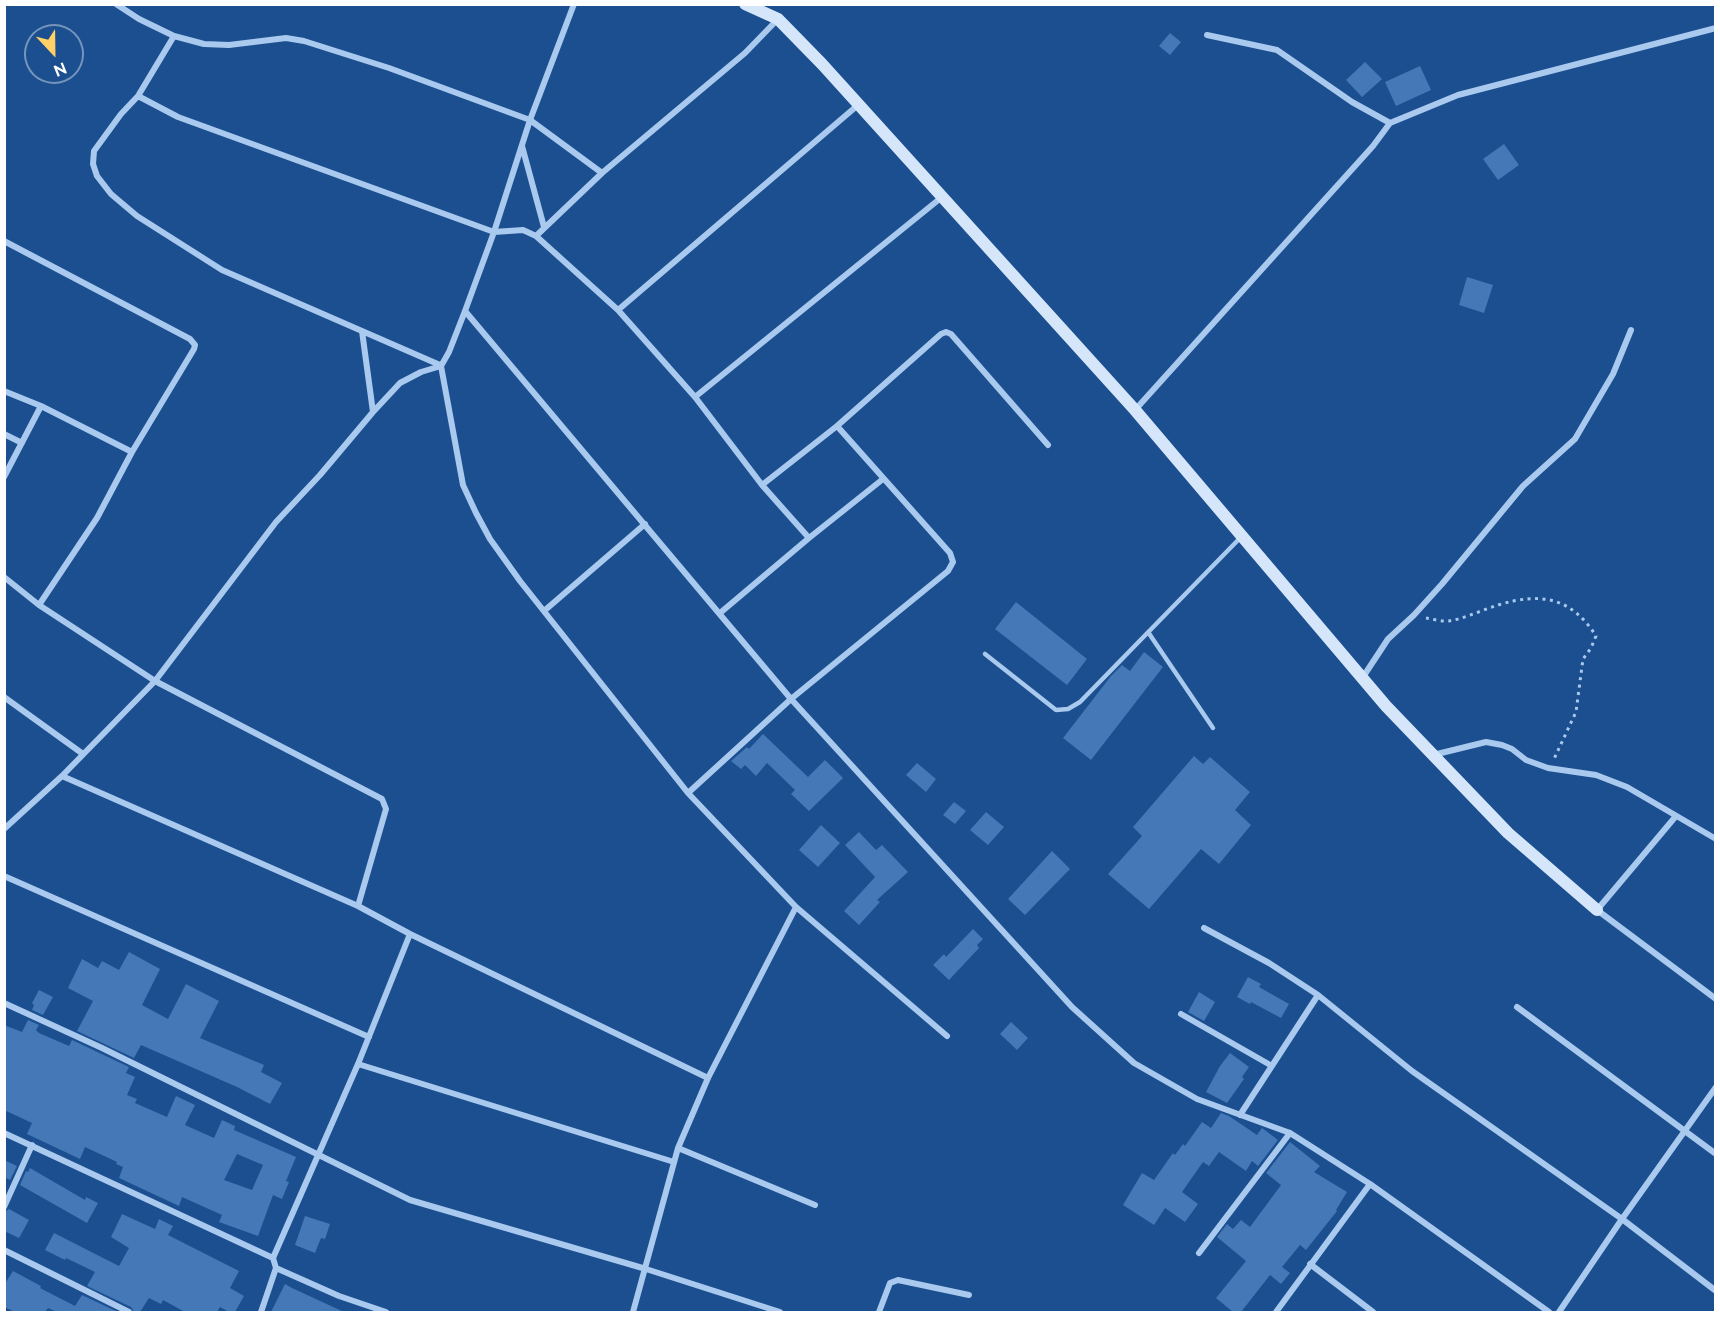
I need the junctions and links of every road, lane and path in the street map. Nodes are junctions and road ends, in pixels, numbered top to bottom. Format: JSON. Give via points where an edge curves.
{"nodes":[{"id":1,"x":116,"y":4,"type":"edge"},
{"id":2,"x":574,"y":4,"type":"edge"},
{"id":3,"x":745,"y":4,"type":"edge"},
{"id":4,"x":778,"y":19,"type":"junction"},
{"id":5,"x":1716,"y":28,"type":"edge"},
{"id":6,"x":1207,"y":35,"type":"dead end"},
{"id":7,"x":174,"y":36,"type":"junction"},
{"id":8,"x":138,"y":96,"type":"junction"},
{"id":9,"x":858,"y":105,"type":"junction"},
{"id":10,"x":530,"y":120,"type":"junction"},
{"id":11,"x":1390,"y":123,"type":"junction"},
{"id":12,"x":522,"y":146,"type":"junction"},
{"id":13,"x":602,"y":173,"type":"junction"},
{"id":14,"x":942,"y":197,"type":"junction"},
{"id":15,"x":544,"y":227,"type":"junction"},
{"id":16,"x":494,"y":232,"type":"junction"},
{"id":17,"x":536,"y":236,"type":"junction"},
{"id":18,"x":4,"y":241,"type":"edge"},
{"id":19,"x":618,"y":310,"type":"junction"},
{"id":20,"x":465,"y":311,"type":"junction"},
{"id":21,"x":1631,"y":330,"type":"dead end"},
{"id":22,"x":362,"y":331,"type":"junction"},
{"id":23,"x":441,"y":366,"type":"junction"},
{"id":24,"x":4,"y":391,"type":"edge"},
{"id":25,"x":695,"y":397,"type":"junction"},
{"id":26,"x":41,"y":406,"type":"junction"},
{"id":27,"x":1135,"y":410,"type":"junction"},
{"id":28,"x":373,"y":412,"type":"junction"},
{"id":29,"x":837,"y":426,"type":"junction"},
{"id":30,"x":4,"y":434,"type":"edge"},
{"id":31,"x":22,"y":443,"type":"junction"},
{"id":32,"x":1048,"y":445,"type":"dead end"},
{"id":33,"x":132,"y":452,"type":"junction"},
{"id":34,"x":4,"y":477,"type":"edge"},
{"id":35,"x":883,"y":479,"type":"junction"},
{"id":36,"x":762,"y":485,"type":"junction"},
{"id":37,"x":645,"y":524,"type":"junction"},
{"id":38,"x":1242,"y":536,"type":"junction"},
{"id":39,"x":809,"y":538,"type":"junction"},
{"id":40,"x":4,"y":577,"type":"edge"},
{"id":41,"x":39,"y":605,"type":"junction"},
{"id":42,"x":544,"y":611,"type":"junction"},
{"id":43,"x":720,"y":613,"type":"junction"},
{"id":44,"x":1414,"y":615,"type":"junction"},
{"id":45,"x":1148,"y":632,"type":"junction"},
{"id":46,"x":985,"y":654,"type":"dead end"},
{"id":47,"x":1362,"y":678,"type":"junction"},
{"id":48,"x":155,"y":681,"type":"junction"},
{"id":49,"x":4,"y":698,"type":"edge"},
{"id":50,"x":791,"y":699,"type":"junction"},
{"id":51,"x":1214,"y":728,"type":"dead end"},
{"id":52,"x":82,"y":754,"type":"junction"},
{"id":53,"x":1433,"y":755,"type":"junction"},
{"id":54,"x":1548,"y":768,"type":"junction"},
{"id":55,"x":62,"y":776,"type":"junction"},
{"id":56,"x":688,"y":793,"type":"junction"},
{"id":57,"x":1676,"y":816,"type":"junction"},
{"id":58,"x":5,"y":827,"type":"edge"},
{"id":59,"x":1716,"y":839,"type":"edge"},
{"id":60,"x":4,"y":876,"type":"edge"},
{"id":61,"x":358,"y":906,"type":"junction"},
{"id":62,"x":796,"y":907,"type":"junction"},
{"id":63,"x":1597,"y":910,"type":"junction"},
{"id":64,"x":1204,"y":928,"type":"dead end"},
{"id":65,"x":410,"y":934,"type":"junction"},
{"id":66,"x":1318,"y":995,"type":"junction"},
{"id":67,"x":1716,"y":999,"type":"edge"},
{"id":68,"x":4,"y":1003,"type":"edge"},
{"id":69,"x":1516,"y":1008,"type":"dead end"},
{"id":70,"x":1181,"y":1014,"type":"dead end"},
{"id":71,"x":947,"y":1036,"type":"dead end"},
{"id":72,"x":369,"y":1037,"type":"junction"},
{"id":73,"x":358,"y":1064,"type":"junction"},
{"id":74,"x":1272,"y":1066,"type":"junction"},
{"id":75,"x":708,"y":1078,"type":"junction"},
{"id":76,"x":1716,"y":1087,"type":"edge"},
{"id":77,"x":1240,"y":1115,"type":"junction"},
{"id":78,"x":1684,"y":1130,"type":"junction"},
{"id":79,"x":4,"y":1133,"type":"edge"},
{"id":80,"x":1290,"y":1134,"type":"junction"},
{"id":81,"x":32,"y":1145,"type":"junction"},
{"id":82,"x":678,"y":1148,"type":"junction"},
{"id":83,"x":1716,"y":1154,"type":"edge"},
{"id":84,"x":319,"y":1156,"type":"junction"},
{"id":85,"x":674,"y":1162,"type":"junction"},
{"id":86,"x":1370,"y":1184,"type":"junction"},
{"id":87,"x":815,"y":1205,"type":"dead end"},
{"id":88,"x":4,"y":1207,"type":"edge"},
{"id":89,"x":1622,"y":1219,"type":"junction"},
{"id":90,"x":4,"y":1250,"type":"edge"},
{"id":91,"x":1199,"y":1253,"type":"dead end"},
{"id":92,"x":273,"y":1258,"type":"junction"},
{"id":93,"x":1311,"y":1264,"type":"junction"},
{"id":94,"x":276,"y":1268,"type":"junction"},
{"id":95,"x":646,"y":1269,"type":"junction"},
{"id":96,"x":1716,"y":1291,"type":"edge"},
{"id":97,"x":969,"y":1294,"type":"dead end"},
{"id":98,"x":761,"y":1310,"type":"edge"},
{"id":99,"x":129,"y":1312,"type":"edge"},
{"id":100,"x":261,"y":1312,"type":"edge"},
{"id":101,"x":386,"y":1312,"type":"edge"},
{"id":102,"x":633,"y":1312,"type":"edge"},
{"id":103,"x":780,"y":1312,"type":"edge"},
{"id":104,"x":879,"y":1312,"type":"edge"},
{"id":105,"x":1276,"y":1312,"type":"edge"},
{"id":106,"x":1373,"y":1312,"type":"edge"},
{"id":107,"x":1549,"y":1312,"type":"edge"},
{"id":108,"x":1559,"y":1312,"type":"edge"}],
"edges":[{"from":1,"to":7,"type":"street"},
{"from":2,"to":10,"type":"street"},
{"from":3,"to":4,"type":"street"},
{"from":4,"to":9,"type":"street"},
{"from":4,"to":13,"type":"street","via":[[745,53]]},
{"from":5,"to":11,"type":"street","via":[[1458,95]]},
{"from":6,"to":11,"type":"street","via":[[1277,50]]},
{"from":7,"to":8,"type":"street"},
{"from":7,"to":10,"type":"street","via":[[204,44],[229,45],[286,38],[304,41]]},
{"from":8,"to":16,"type":"street","via":[[178,117]]},
{"from":8,"to":22,"type":"street","via":[[94,151],[97,176],[111,194],[137,216],[222,270]]},
{"from":9,"to":14,"type":"street"},
{"from":9,"to":19,"type":"street"},
{"from":10,"to":12,"type":"street"},
{"from":10,"to":13,"type":"street"},
{"from":11,"to":27,"type":"street"},
{"from":12,"to":15,"type":"street"},
{"from":12,"to":16,"type":"street"},
{"from":13,"to":15,"type":"street"},
{"from":14,"to":25,"type":"street"},
{"from":14,"to":27,"type":"street"},
{"from":15,"to":17,"type":"street"},
{"from":16,"to":17,"type":"street","via":[[523,230]]},
{"from":16,"to":20,"type":"street"},
{"from":17,"to":19,"type":"street"},
{"from":18,"to":33,"type":"street","via":[[193,341],[194,349]]},
{"from":19,"to":25,"type":"street"},
{"from":20,"to":23,"type":"street"},
{"from":20,"to":37,"type":"street"},
{"from":21,"to":44,"type":"street","via":[[1613,374],[1575,439],[1523,486]]},
{"from":22,"to":23,"type":"street"},
{"from":22,"to":28,"type":"street"},
{"from":23,"to":28,"type":"street","via":[[400,383]]},
{"from":23,"to":42,"type":"street","via":[[463,484],[490,539]]},
{"from":24,"to":26,"type":"street"},
{"from":25,"to":36,"type":"street"},
{"from":26,"to":31,"type":"street"},
{"from":26,"to":33,"type":"street"},
{"from":27,"to":38,"type":"street"},
{"from":28,"to":48,"type":"street","via":[[276,522]]},
{"from":29,"to":32,"type":"street","via":[[946,332]]},
{"from":29,"to":35,"type":"street"},
{"from":29,"to":36,"type":"street"},
{"from":30,"to":31,"type":"street"},
{"from":31,"to":34,"type":"street"},
{"from":33,"to":41,"type":"street","via":[[98,518]]},
{"from":35,"to":39,"type":"street"},
{"from":35,"to":50,"type":"street","via":[[950,553],[953,562],[948,571]]},
{"from":36,"to":39,"type":"street"},
{"from":37,"to":42,"type":"street"},
{"from":37,"to":43,"type":"street"},
{"from":38,"to":45,"type":"lane"},
{"from":38,"to":47,"type":"street"},
{"from":39,"to":43,"type":"street"},
{"from":40,"to":41,"type":"street"},
{"from":41,"to":48,"type":"street"},
{"from":42,"to":56,"type":"street"},
{"from":43,"to":50,"type":"street"},
{"from":44,"to":47,"type":"street","via":[[1388,639]]},
{"from":44,"to":54,"type":"path","via":[[1447,621],[1521,600],[1550,599],[1575,612],[1589,625],[1596,636],[1583,659],[1576,712]]},
{"from":45,"to":46,"type":"lane","via":[[1080,702],[1068,709],[1056,710]]},
{"from":45,"to":51,"type":"lane"},
{"from":47,"to":53,"type":"street"},
{"from":48,"to":52,"type":"street"},
{"from":48,"to":61,"type":"street","via":[[382,799],[386,810]]},
{"from":49,"to":52,"type":"street"},
{"from":50,"to":56,"type":"street"},
{"from":50,"to":77,"type":"street","via":[[1072,1007],[1134,1063],[1197,1099]]},
{"from":52,"to":55,"type":"street"},
{"from":53,"to":54,"type":"street","via":[[1486,742],[1512,749],[1526,760]]},
{"from":53,"to":63,"type":"street","via":[[1508,833]]},
{"from":54,"to":57,"type":"street","via":[[1596,775]]},
{"from":55,"to":58,"type":"street"},
{"from":55,"to":61,"type":"street"},
{"from":56,"to":62,"type":"street"},
{"from":57,"to":59,"type":"street"},
{"from":57,"to":63,"type":"street"},
{"from":60,"to":72,"type":"street"},
{"from":61,"to":65,"type":"street"},
{"from":62,"to":71,"type":"street"},
{"from":62,"to":75,"type":"street"},
{"from":63,"to":67,"type":"street"},
{"from":64,"to":66,"type":"street"},
{"from":65,"to":72,"type":"street"},
{"from":65,"to":75,"type":"street"},
{"from":66,"to":74,"type":"street"},
{"from":66,"to":89,"type":"street","via":[[1412,1071]]},
{"from":68,"to":84,"type":"street"},
{"from":69,"to":78,"type":"street"},
{"from":70,"to":74,"type":"street"},
{"from":72,"to":73,"type":"street"},
{"from":73,"to":84,"type":"street"},
{"from":73,"to":85,"type":"street"},
{"from":74,"to":77,"type":"street"},
{"from":75,"to":82,"type":"street"},
{"from":76,"to":78,"type":"street"},
{"from":77,"to":80,"type":"street"},
{"from":78,"to":83,"type":"street"},
{"from":78,"to":89,"type":"street"},
{"from":79,"to":81,"type":"street"},
{"from":80,"to":86,"type":"street"},
{"from":80,"to":91,"type":"street"},
{"from":81,"to":88,"type":"street"},
{"from":81,"to":92,"type":"street"},
{"from":82,"to":85,"type":"street"},
{"from":82,"to":87,"type":"street"},
{"from":84,"to":92,"type":"street"},
{"from":84,"to":95,"type":"street","via":[[410,1200]]},
{"from":85,"to":95,"type":"street"},
{"from":86,"to":93,"type":"street"},
{"from":86,"to":107,"type":"street"},
{"from":89,"to":96,"type":"street"},
{"from":89,"to":108,"type":"street"},
{"from":90,"to":99,"type":"street"},
{"from":92,"to":94,"type":"street"},
{"from":93,"to":105,"type":"street"},
{"from":93,"to":106,"type":"street"},
{"from":94,"to":100,"type":"street"},
{"from":94,"to":101,"type":"street"},
{"from":95,"to":98,"type":"street"},
{"from":95,"to":102,"type":"street"},
{"from":97,"to":104,"type":"street","via":[[898,1280],[890,1283]]},
{"from":98,"to":103,"type":"street"}]}
